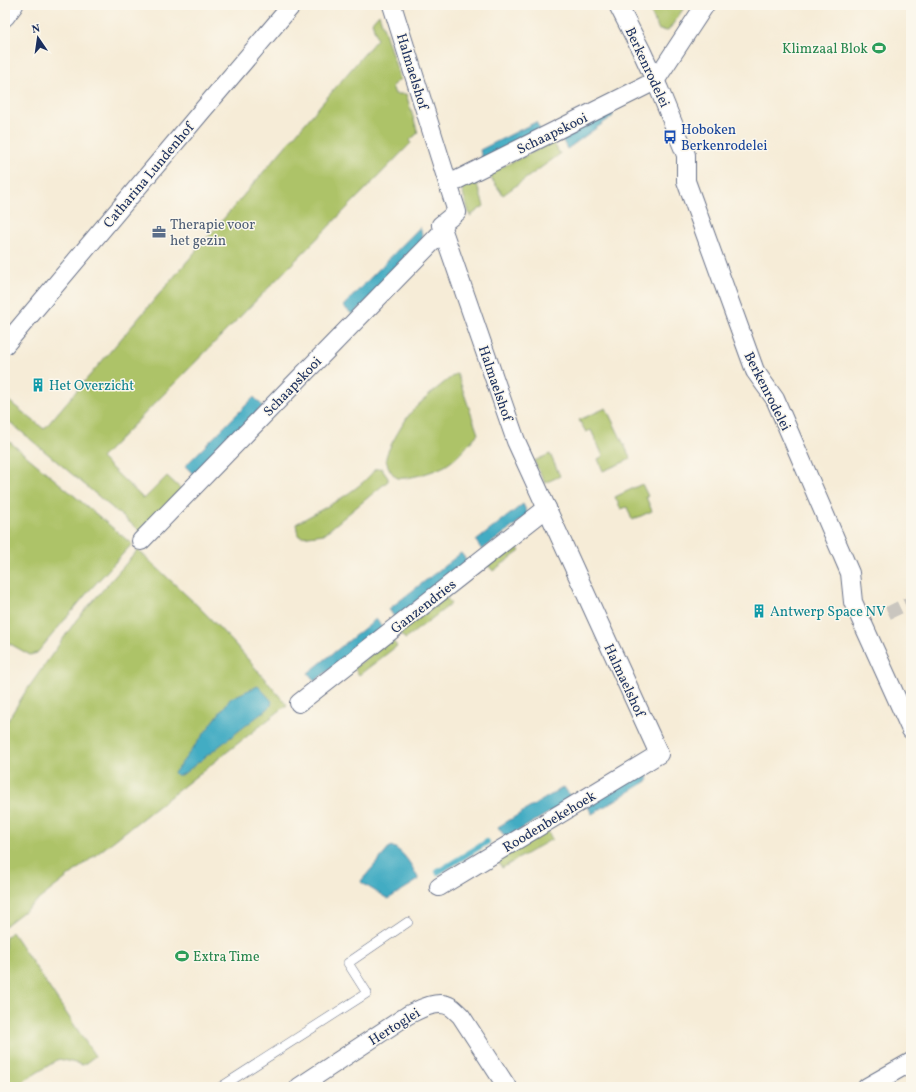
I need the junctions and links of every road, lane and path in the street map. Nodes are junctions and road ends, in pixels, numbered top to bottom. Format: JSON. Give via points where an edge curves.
{"nodes":[{"id":1,"x":14,"y":5,"type":"edge"},
{"id":2,"x":292,"y":5,"type":"edge"},
{"id":3,"x":392,"y":5,"type":"edge"},
{"id":4,"x":618,"y":5,"type":"edge"},
{"id":5,"x":705,"y":5,"type":"edge"},
{"id":6,"x":5,"y":17,"type":"edge"},
{"id":7,"x":655,"y":81,"type":"junction"},
{"id":8,"x":449,"y":184,"type":"junction"},
{"id":9,"x":443,"y":231,"type":"junction"},
{"id":10,"x":5,"y":345,"type":"edge"},
{"id":11,"x":547,"y":508,"type":"junction"},
{"id":12,"x":141,"y":541,"type":"dead end"},
{"id":13,"x":299,"y":703,"type":"dead end"},
{"id":14,"x":911,"y":730,"type":"edge"},
{"id":15,"x":659,"y":754,"type":"joint"},
{"id":16,"x":439,"y":887,"type":"dead end"},
{"id":17,"x":408,"y":922,"type":"dead end"},
{"id":18,"x":911,"y":1062,"type":"edge"},
{"id":19,"x":220,"y":1087,"type":"edge"},
{"id":20,"x":299,"y":1087,"type":"edge"},
{"id":21,"x":507,"y":1087,"type":"edge"},
{"id":22,"x":867,"y":1087,"type":"edge"}],
"edges":[{"from":1,"to":6,"type":"street"},
{"from":2,"to":10,"type":"street","name":"Catharina Lundenhof"},
{"from":3,"to":8,"type":"street","name":"Halmaelshof"},
{"from":4,"to":7,"type":"street","name":"Berkenrodelei"},
{"from":5,"to":7,"type":"street"},
{"from":7,"to":8,"type":"street","name":"Schaapskooi"},
{"from":7,"to":14,"type":"street","name":"Berkenrodelei","via":[[686,155],[686,181],[755,371],[775,399],[850,573],[853,602]]},
{"from":8,"to":9,"type":"street","name":"Halmaelshof","via":[[457,212],[441,225]]},
{"from":9,"to":11,"type":"street","name":"Halmaelshof","via":[[516,441]]},
{"from":9,"to":12,"type":"street","name":"Schaapskooi"},
{"from":11,"to":13,"type":"street","name":"Ganzendries"},
{"from":11,"to":15,"type":"street","name":"Halmaelshof"},
{"from":15,"to":16,"type":"street","name":"Roodenbekehoek"},
{"from":17,"to":19,"type":"lane","via":[[348,963],[367,993]]},
{"from":18,"to":22,"type":"street"},
{"from":20,"to":21,"type":"street","name":"Hertoglei","via":[[408,1015],[425,1007],[443,1004],[451,1007],[460,1016]]}]}
